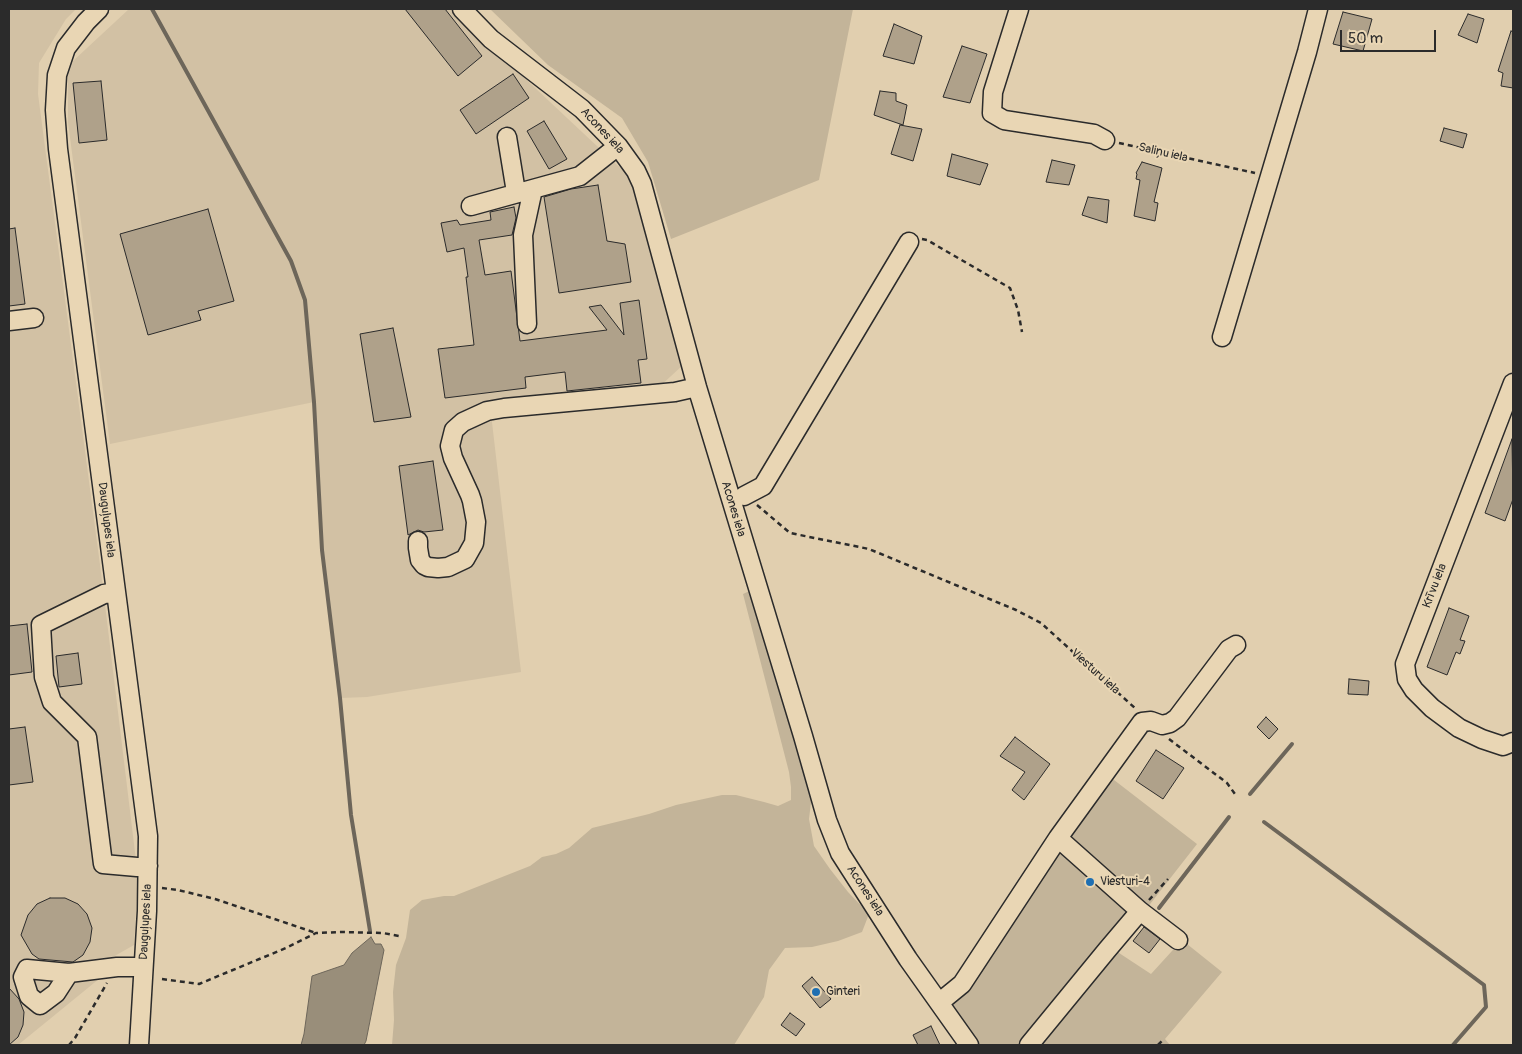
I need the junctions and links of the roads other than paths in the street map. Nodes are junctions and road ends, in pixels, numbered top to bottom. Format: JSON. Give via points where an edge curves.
{"nodes":[{"id":1,"x":99,"y":9,"type":"edge"},
{"id":2,"x":462,"y":9,"type":"edge"},
{"id":3,"x":1019,"y":9,"type":"edge"},
{"id":4,"x":1318,"y":9,"type":"edge"},
{"id":5,"x":508,"y":137,"type":"dead end"},
{"id":6,"x":1105,"y":140,"type":"road end"},
{"id":7,"x":618,"y":146,"type":"junction"},
{"id":8,"x":533,"y":189,"type":"junction"},
{"id":9,"x":514,"y":194,"type":"junction"},
{"id":10,"x":472,"y":206,"type":"dead end"},
{"id":11,"x":909,"y":242,"type":"road end"},
{"id":12,"x":34,"y":318,"type":"dead end"},
{"id":13,"x":9,"y":322,"type":"edge"},
{"id":14,"x":527,"y":324,"type":"dead end"},
{"id":15,"x":1222,"y":337,"type":"dead end"},
{"id":16,"x":1513,"y":383,"type":"edge"},
{"id":17,"x":697,"y":387,"type":"junction"},
{"id":18,"x":744,"y":496,"type":"road end"},
{"id":19,"x":418,"y":541,"type":"dead end"},
{"id":20,"x":116,"y":592,"type":"junction"},
{"id":21,"x":1236,"y":645,"type":"dead end"},
{"id":22,"x":1508,"y":744,"type":"edge"},
{"id":23,"x":1058,"y":838,"type":"junction"},
{"id":24,"x":148,"y":866,"type":"junction"},
{"id":25,"x":1140,"y":911,"type":"junction"},
{"id":26,"x":1178,"y":940,"type":"dead end"},
{"id":27,"x":143,"y":967,"type":"junction"},
{"id":28,"x":69,"y":973,"type":"dead end"},
{"id":29,"x":940,"y":1002,"type":"junction"},
{"id":30,"x":139,"y":1045,"type":"edge"},
{"id":31,"x":970,"y":1045,"type":"edge"},
{"id":32,"x":1029,"y":1045,"type":"edge"}],
"edges":[{"from":1,"to":20,"type":"street","name":"Dauguļupes iela","via":[[66,48],[56,75],[55,110]]},
{"from":2,"to":7,"type":"street","name":"Acones iela","via":[[491,40],[582,109]]},
{"from":3,"to":6,"type":"street","via":[[993,92],[992,113],[1004,120],[1094,134]]},
{"from":4,"to":15,"type":"street"},
{"from":5,"to":9,"type":"street"},
{"from":7,"to":8,"type":"street","via":[[580,176]]},
{"from":7,"to":17,"type":"street","name":"Acones iela","via":[[642,184]]},
{"from":8,"to":9,"type":"street"},
{"from":8,"to":14,"type":"street","via":[[523,234]]},
{"from":9,"to":10,"type":"street"},
{"from":11,"to":18,"type":"street","via":[[763,486]]},
{"from":12,"to":13,"type":"street"},
{"from":16,"to":22,"type":"street","name":"Krīvu iela","via":[[1405,664],[1407,679],[1432,708],[1459,728],[1482,739]]},
{"from":17,"to":19,"type":"street","via":[[675,392],[504,408],[487,411],[463,422],[454,430],[450,446],[472,501],[476,522],[474,543],[464,559],[438,568],[428,567],[420,560]]},
{"from":17,"to":29,"type":"street","name":"Acones iela","via":[[721,488],[840,853],[908,959]]},
{"from":20,"to":24,"type":"street","name":"Dauguļupes iela","via":[[148,836]]},
{"from":20,"to":24,"type":"street","via":[[97,597],[41,624],[44,677],[52,702],[87,737],[103,864]]},
{"from":21,"to":23,"type":"street","via":[[1229,649],[1177,718],[1162,725],[1146,722]]},
{"from":23,"to":25,"type":"street"},
{"from":23,"to":29,"type":"street","via":[[962,984]]},
{"from":24,"to":27,"type":"street","name":"Dauguļupes iela"},
{"from":25,"to":26,"type":"street"},
{"from":25,"to":32,"type":"street"},
{"from":27,"to":28,"type":"street"},
{"from":27,"to":30,"type":"street","name":"Dauguļupes iela"},
{"from":29,"to":31,"type":"street","name":"Acones iela"}]}
